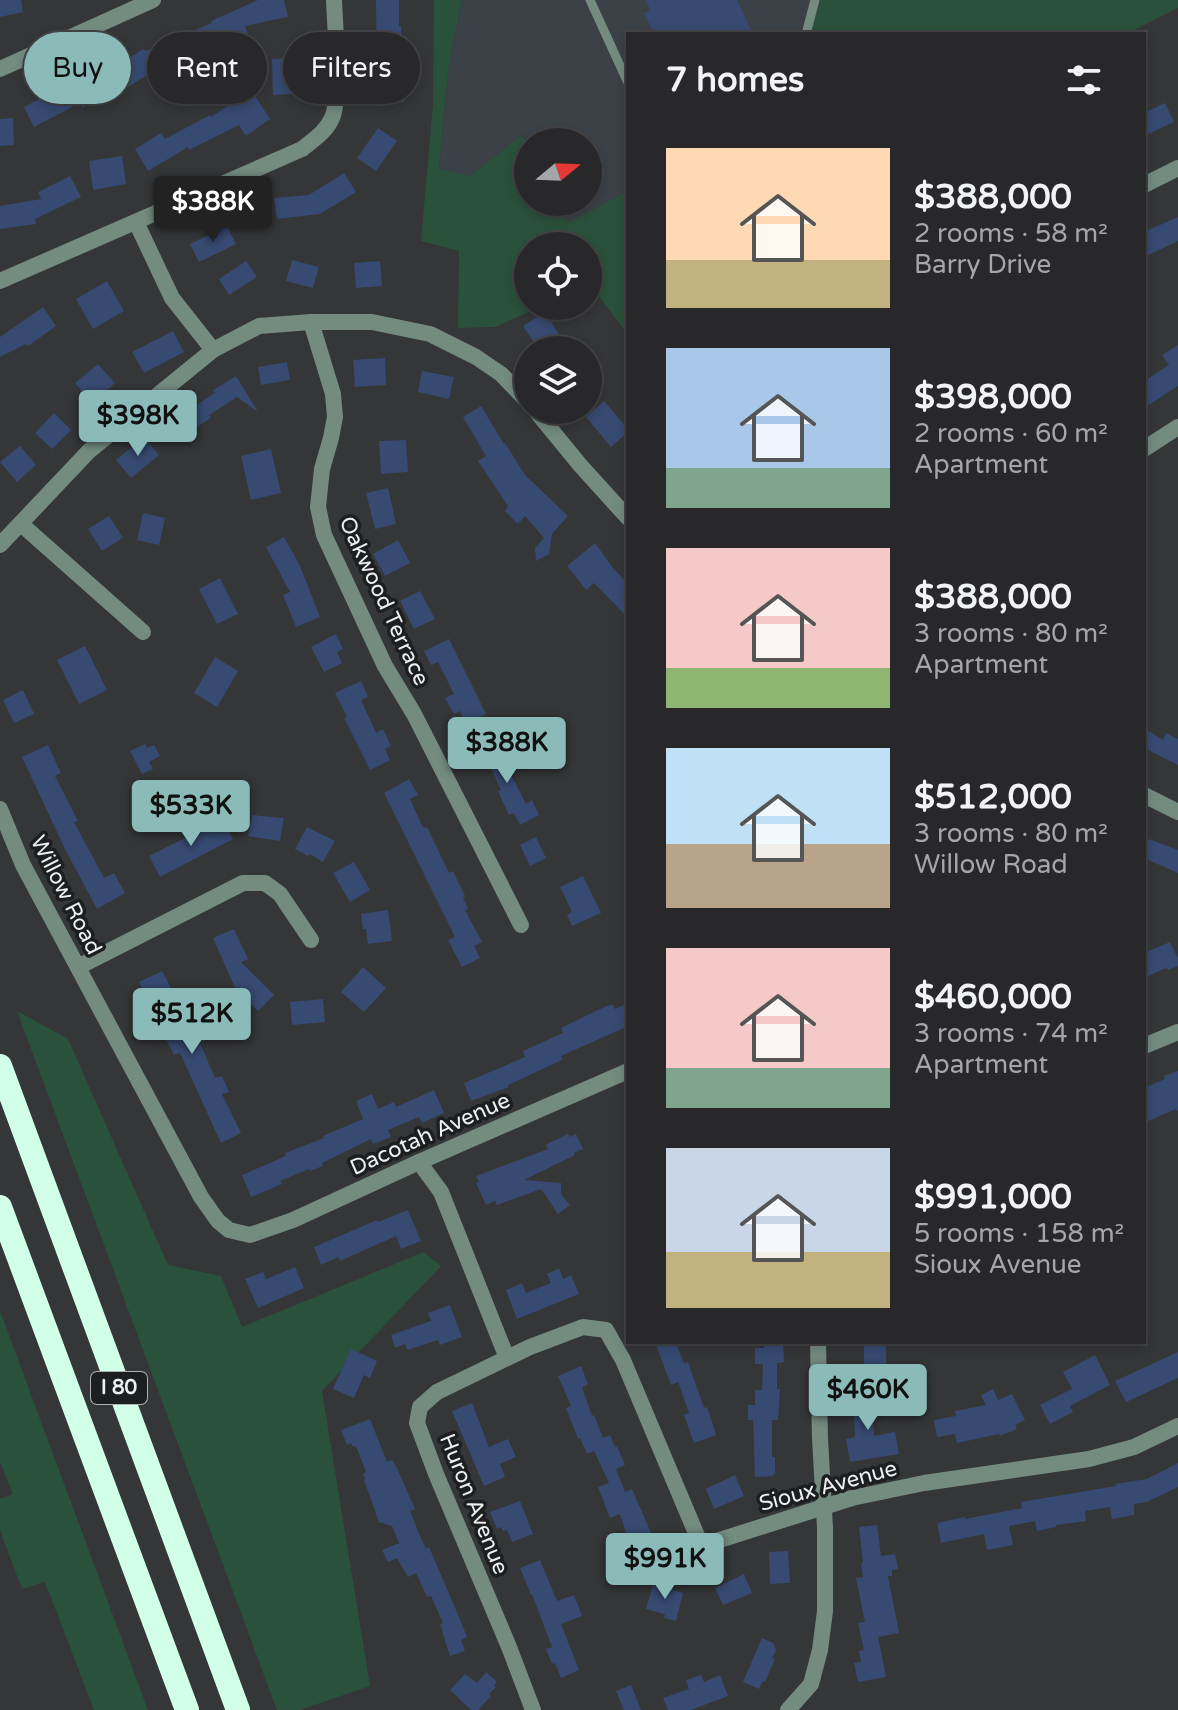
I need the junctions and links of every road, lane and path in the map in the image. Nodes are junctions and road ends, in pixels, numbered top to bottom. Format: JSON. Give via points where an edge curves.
{"nodes":[{"id":1,"x":153,"y":0,"type":"edge"},
{"id":2,"x":334,"y":0,"type":"edge"},
{"id":3,"x":590,"y":0,"type":"edge"},
{"id":4,"x":815,"y":0,"type":"edge"},
{"id":5,"x":807,"y":32,"type":"edge"},
{"id":6,"x":0,"y":69,"type":"edge"},
{"id":7,"x":626,"y":79,"type":"edge"},
{"id":8,"x":1178,"y":168,"type":"edge"},
{"id":9,"x":1146,"y":184,"type":"edge"},
{"id":10,"x":136,"y":222,"type":"junction"},
{"id":11,"x":0,"y":281,"type":"edge"},
{"id":12,"x":311,"y":322,"type":"junction"},
{"id":13,"x":213,"y":350,"type":"junction"},
{"id":14,"x":514,"y":387,"type":"edge"},
{"id":15,"x":546,"y":424,"type":"edge"},
{"id":16,"x":1178,"y":427,"type":"edge"},
{"id":17,"x":1146,"y":448,"type":"edge"},
{"id":18,"x":626,"y":516,"type":"edge"},
{"id":19,"x":21,"y":524,"type":"junction"},
{"id":20,"x":0,"y":545,"type":"edge"},
{"id":21,"x":143,"y":632,"type":"dead end"},
{"id":22,"x":1146,"y":796,"type":"edge"},
{"id":23,"x":0,"y":809,"type":"edge"},
{"id":24,"x":1178,"y":812,"type":"edge"},
{"id":25,"x":521,"y":925,"type":"dead end"},
{"id":26,"x":311,"y":940,"type":"dead end"},
{"id":27,"x":78,"y":967,"type":"junction"},
{"id":28,"x":1178,"y":1032,"type":"edge"},
{"id":29,"x":1146,"y":1045,"type":"edge"},
{"id":30,"x":0,"y":1066,"type":"edge"},
{"id":31,"x":626,"y":1072,"type":"edge"},
{"id":32,"x":419,"y":1162,"type":"junction"},
{"id":33,"x":0,"y":1207,"type":"edge"},
{"id":34,"x":250,"y":1235,"type":"joint"},
{"id":35,"x":818,"y":1344,"type":"edge"},
{"id":36,"x":507,"y":1358,"type":"junction"},
{"id":37,"x":1178,"y":1426,"type":"edge"},
{"id":38,"x":824,"y":1507,"type":"junction"},
{"id":39,"x":187,"y":1710,"type":"edge"},
{"id":40,"x":238,"y":1710,"type":"edge"},
{"id":41,"x":533,"y":1710,"type":"edge"},
{"id":42,"x":788,"y":1710,"type":"edge"}],
"edges":[{"from":1,"to":6,"type":"street"},
{"from":2,"to":10,"type":"street","via":[[334,116],[323,132],[302,149]]},
{"from":3,"to":7,"type":"lane"},
{"from":4,"to":5,"type":"lane"},
{"from":8,"to":9,"type":"street"},
{"from":10,"to":11,"type":"street"},
{"from":10,"to":13,"type":"street","via":[[172,298]]},
{"from":12,"to":13,"type":"street","via":[[259,326]]},
{"from":12,"to":14,"type":"street","via":[[372,322],[430,334],[476,357]]},
{"from":12,"to":25,"type":"street","name":"Oakwood Terrace","via":[[335,417],[318,507],[324,535],[385,666]]},
{"from":13,"to":19,"type":"street","via":[[89,451]]},
{"from":15,"to":18,"type":"street"},
{"from":16,"to":17,"type":"street"},
{"from":19,"to":20,"type":"street"},
{"from":19,"to":21,"type":"street"},
{"from":22,"to":24,"type":"street"},
{"from":23,"to":27,"type":"street","name":"Willow Road","via":[[23,865]]},
{"from":26,"to":27,"type":"street","via":[[280,894],[265,883],[243,883]]},
{"from":27,"to":34,"type":"street","name":"Willow Road","via":[[201,1197],[229,1230]]},
{"from":28,"to":29,"type":"street"},
{"from":30,"to":40,"type":"highway","number":"I 80"},
{"from":31,"to":32,"type":"street","name":"Dacotah Avenue"},
{"from":32,"to":34,"type":"street","name":"Dacotah Avenue"},
{"from":32,"to":36,"type":"street","via":[[441,1192]]},
{"from":33,"to":39,"type":"highway","number":"I 80"},
{"from":35,"to":38,"type":"street"},
{"from":36,"to":38,"type":"street","name":"Sioux Avenue","via":[[583,1327],[606,1330],[698,1538],[707,1544]]},
{"from":36,"to":41,"type":"street","name":"Huron Avenue","via":[[437,1392],[420,1407],[417,1423]]},
{"from":37,"to":38,"type":"street","name":"Sioux Avenue","via":[[1134,1447],[1089,1459],[924,1483]]},
{"from":38,"to":42,"type":"street","via":[[820,1650],[811,1684]]}]}
